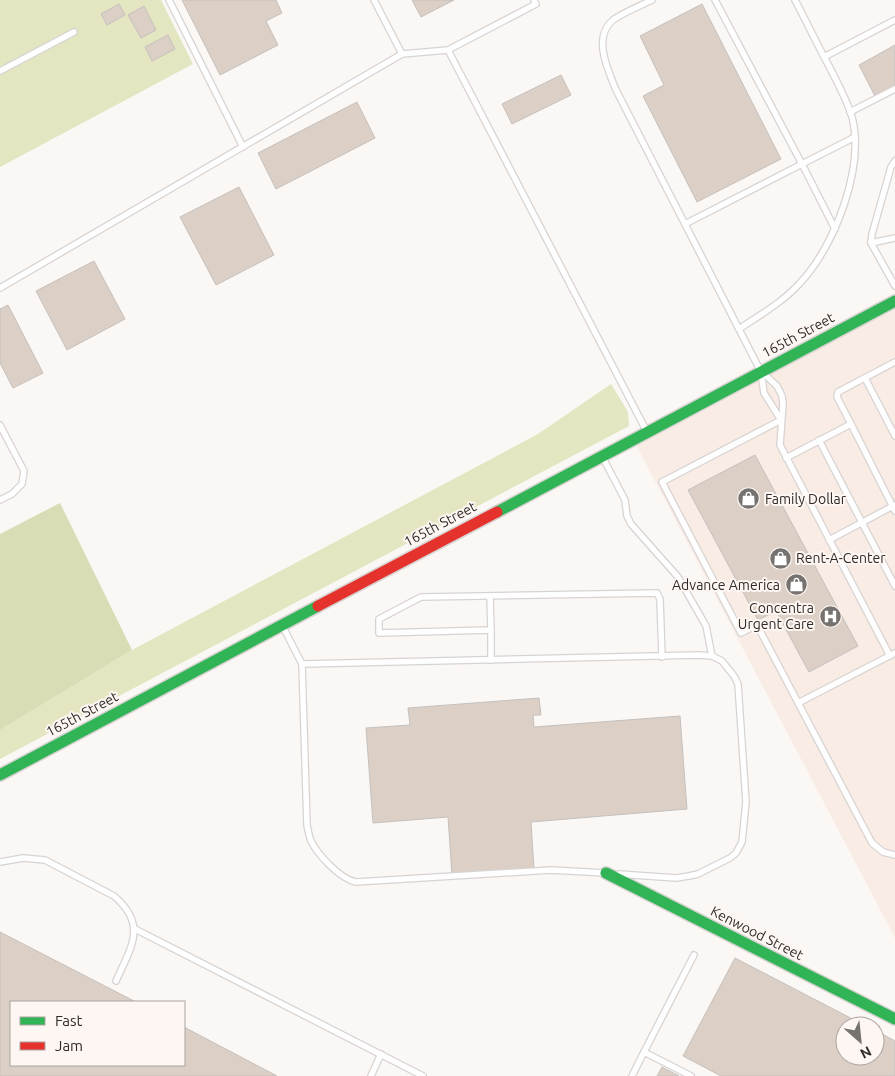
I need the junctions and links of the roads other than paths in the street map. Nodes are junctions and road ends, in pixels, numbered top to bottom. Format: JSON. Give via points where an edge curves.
{"nodes":[{"id":1,"x":169,"y":0,"type":"edge"},
{"id":2,"x":374,"y":0,"type":"edge"},
{"id":3,"x":534,"y":0,"type":"edge"},
{"id":4,"x":652,"y":0,"type":"edge"},
{"id":5,"x":715,"y":0,"type":"edge"},
{"id":6,"x":795,"y":0,"type":"edge"},
{"id":7,"x":895,"y":20,"type":"edge"},
{"id":8,"x":74,"y":32,"type":"dead end"},
{"id":9,"x":448,"y":50,"type":"junction"},
{"id":10,"x":402,"y":54,"type":"junction"},
{"id":11,"x":824,"y":58,"type":"junction"},
{"id":12,"x":0,"y":71,"type":"edge"},
{"id":13,"x":895,"y":89,"type":"edge"},
{"id":14,"x":850,"y":112,"type":"junction"},
{"id":15,"x":855,"y":138,"type":"junction"},
{"id":16,"x":243,"y":147,"type":"junction"},
{"id":17,"x":895,"y":161,"type":"edge"},
{"id":18,"x":802,"y":164,"type":"junction"},
{"id":19,"x":685,"y":224,"type":"junction"},
{"id":20,"x":835,"y":229,"type":"junction"},
{"id":21,"x":895,"y":238,"type":"edge"},
{"id":22,"x":871,"y":242,"type":"junction"},
{"id":23,"x":895,"y":286,"type":"edge"},
{"id":24,"x":0,"y":288,"type":"edge"},
{"id":25,"x":895,"y":301,"type":"edge"},
{"id":26,"x":739,"y":329,"type":"junction"},
{"id":27,"x":895,"y":362,"type":"edge"},
{"id":28,"x":761,"y":372,"type":"junction"},
{"id":29,"x":864,"y":378,"type":"junction"},
{"id":30,"x":782,"y":420,"type":"junction"},
{"id":31,"x":0,"y":424,"type":"edge"},
{"id":32,"x":851,"y":424,"type":"junction"},
{"id":33,"x":647,"y":432,"type":"junction"},
{"id":34,"x":895,"y":436,"type":"edge"},
{"id":35,"x":819,"y":440,"type":"junction"},
{"id":36,"x":602,"y":456,"type":"junction"},
{"id":37,"x":786,"y":458,"type":"junction"},
{"id":38,"x":0,"y":500,"type":"edge"},
{"id":39,"x":894,"y":507,"type":"edge"},
{"id":40,"x":862,"y":522,"type":"junction"},
{"id":41,"x":829,"y":540,"type":"junction"},
{"id":42,"x":895,"y":586,"type":"edge"},
{"id":43,"x":490,"y":596,"type":"junction"},
{"id":44,"x":282,"y":625,"type":"junction"},
{"id":45,"x":491,"y":630,"type":"junction"},
{"id":46,"x":892,"y":654,"type":"edge"},
{"id":47,"x":662,"y":656,"type":"junction"},
{"id":48,"x":712,"y":656,"type":"junction"},
{"id":49,"x":491,"y":660,"type":"junction"},
{"id":50,"x":302,"y":664,"type":"junction"},
{"id":51,"x":798,"y":703,"type":"junction"},
{"id":52,"x":0,"y":775,"type":"edge"},
{"id":53,"x":895,"y":856,"type":"edge"},
{"id":54,"x":0,"y":862,"type":"edge"},
{"id":55,"x":606,"y":873,"type":"junction"},
{"id":56,"x":135,"y":929,"type":"junction"},
{"id":57,"x":694,"y":956,"type":"dead end"},
{"id":58,"x":116,"y":981,"type":"dead end"},
{"id":59,"x":895,"y":1019,"type":"edge"},
{"id":60,"x":644,"y":1052,"type":"junction"},
{"id":61,"x":381,"y":1054,"type":"junction"},
{"id":62,"x":371,"y":1076,"type":"edge"},
{"id":63,"x":423,"y":1076,"type":"edge"},
{"id":64,"x":632,"y":1076,"type":"edge"},
{"id":65,"x":692,"y":1076,"type":"edge"}],
"edges":[{"from":1,"to":16,"type":"lane"},
{"from":2,"to":10,"type":"lane"},
{"from":3,"to":9,"type":"lane","via":[[536,4]]},
{"from":4,"to":19,"type":"lane","via":[[607,27],[603,54],[616,90]]},
{"from":5,"to":18,"type":"lane"},
{"from":6,"to":11,"type":"lane"},
{"from":7,"to":11,"type":"lane"},
{"from":8,"to":12,"type":"lane"},
{"from":9,"to":10,"type":"lane"},
{"from":9,"to":33,"type":"lane"},
{"from":10,"to":16,"type":"lane"},
{"from":11,"to":14,"type":"lane"},
{"from":13,"to":14,"type":"lane"},
{"from":14,"to":15,"type":"lane"},
{"from":15,"to":18,"type":"lane"},
{"from":15,"to":20,"type":"lane","via":[[849,185]]},
{"from":16,"to":24,"type":"lane"},
{"from":17,"to":22,"type":"lane"},
{"from":18,"to":19,"type":"lane"},
{"from":18,"to":20,"type":"lane"},
{"from":19,"to":26,"type":"lane"},
{"from":20,"to":26,"type":"lane","via":[[821,256],[799,285]]},
{"from":21,"to":22,"type":"lane"},
{"from":22,"to":23,"type":"lane"},
{"from":25,"to":28,"type":"main road","name":"165th Street"},
{"from":26,"to":28,"type":"lane"},
{"from":27,"to":29,"type":"lane"},
{"from":28,"to":30,"type":"lane","via":[[764,392]]},
{"from":28,"to":30,"type":"lane","via":[[782,396]]},
{"from":28,"to":33,"type":"main road","name":"165th Street"},
{"from":29,"to":32,"type":"lane","via":[[838,392],[837,397]]},
{"from":29,"to":34,"type":"lane"},
{"from":30,"to":37,"type":"lane","via":[[780,445]]},
{"from":30,"to":51,"type":"lane","via":[[662,482],[741,633],[757,625]]},
{"from":31,"to":38,"type":"lane","via":[[24,471],[22,484]]},
{"from":32,"to":35,"type":"lane"},
{"from":32,"to":39,"type":"lane"},
{"from":33,"to":36,"type":"main road","name":"165th Street"},
{"from":35,"to":37,"type":"lane"},
{"from":35,"to":40,"type":"lane"},
{"from":36,"to":44,"type":"main road","name":"165th Street"},
{"from":36,"to":48,"type":"lane","via":[[625,500],[627,516],[678,577],[706,626]]},
{"from":37,"to":41,"type":"lane"},
{"from":39,"to":40,"type":"lane"},
{"from":40,"to":41,"type":"lane"},
{"from":40,"to":42,"type":"lane"},
{"from":41,"to":46,"type":"lane"},
{"from":43,"to":45,"type":"lane"},
{"from":43,"to":45,"type":"lane","via":[[420,597],[379,619],[379,633]]},
{"from":43,"to":47,"type":"lane","via":[[657,593],[660,599]]},
{"from":44,"to":50,"type":"lane"},
{"from":44,"to":52,"type":"main road","name":"165th Street"},
{"from":45,"to":49,"type":"lane"},
{"from":46,"to":51,"type":"lane"},
{"from":47,"to":48,"type":"lane"},
{"from":47,"to":49,"type":"lane"},
{"from":48,"to":55,"type":"lane","via":[[728,667],[739,694],[746,802],[742,842],[730,858],[698,874],[676,878]]},
{"from":49,"to":50,"type":"lane"},
{"from":50,"to":55,"type":"lane","via":[[307,825],[320,855],[343,877],[356,882],[551,870]]},
{"from":51,"to":53,"type":"lane","via":[[872,843]]},
{"from":54,"to":56,"type":"lane","via":[[23,858],[45,860],[114,896],[128,912]]},
{"from":55,"to":59,"type":"main road","name":"Kenwood Street"},
{"from":56,"to":58,"type":"lane","via":[[132,945]]},
{"from":56,"to":61,"type":"lane"},
{"from":57,"to":60,"type":"lane"},
{"from":60,"to":64,"type":"lane"},
{"from":60,"to":65,"type":"lane"},
{"from":61,"to":62,"type":"lane"},
{"from":61,"to":63,"type":"lane"}]}
